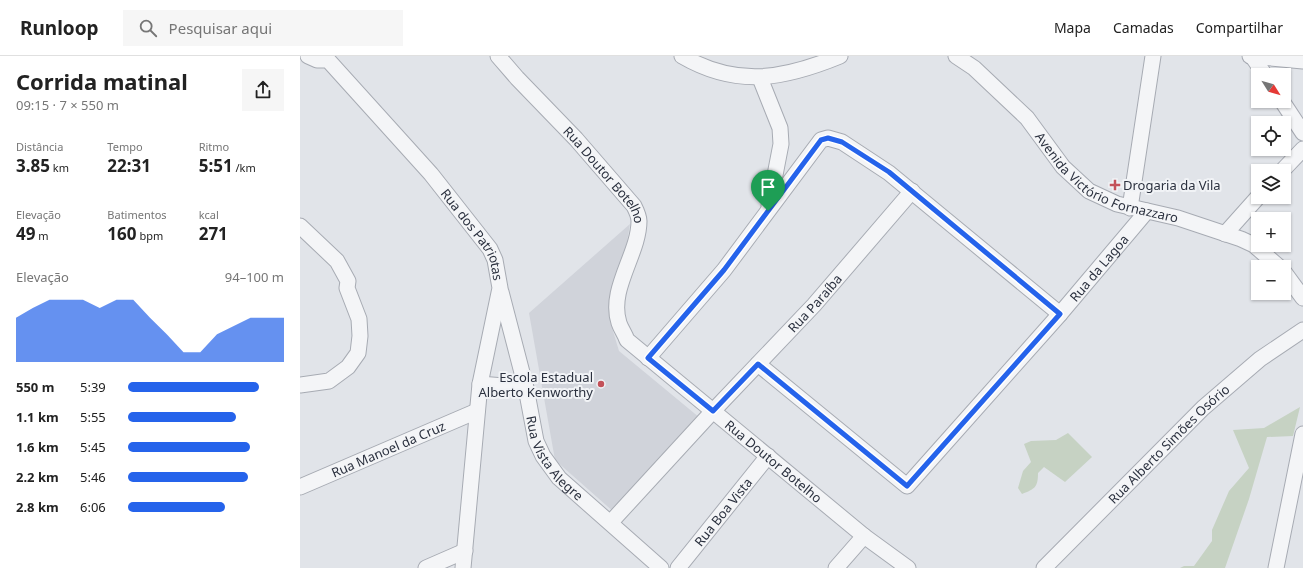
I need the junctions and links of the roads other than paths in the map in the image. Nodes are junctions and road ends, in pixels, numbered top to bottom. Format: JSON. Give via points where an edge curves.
{"nodes":[{"id":1,"x":308,"y":56,"type":"edge"},
{"id":2,"x":498,"y":56,"type":"edge"},
{"id":3,"x":682,"y":56,"type":"edge"},
{"id":4,"x":840,"y":56,"type":"edge"},
{"id":5,"x":956,"y":56,"type":"edge"},
{"id":6,"x":1154,"y":56,"type":"edge"},
{"id":7,"x":1251,"y":56,"type":"edge"},
{"id":8,"x":330,"y":58,"type":"edge"},
{"id":9,"x":1303,"y":61,"type":"edge"},
{"id":10,"x":975,"y":62,"type":"edge"},
{"id":11,"x":1259,"y":68,"type":"edge"},
{"id":12,"x":760,"y":78,"type":"junction"},
{"id":13,"x":1287,"y":108,"type":"edge"},
{"id":14,"x":1303,"y":133,"type":"edge"},
{"id":15,"x":1303,"y":149,"type":"edge"},
{"id":16,"x":1289,"y":164,"type":"edge"},
{"id":17,"x":912,"y":191,"type":"junction"},
{"id":18,"x":1251,"y":204,"type":"edge"},
{"id":19,"x":1130,"y":208,"type":"junction"},
{"id":20,"x":768,"y":211,"type":"junction"},
{"id":21,"x":1147,"y":211,"type":"junction"},
{"id":22,"x":300,"y":226,"type":"edge"},
{"id":23,"x":1224,"y":234,"type":"junction"},
{"id":24,"x":1271,"y":260,"type":"edge"},
{"id":25,"x":1291,"y":282,"type":"edge"},
{"id":26,"x":500,"y":288,"type":"junction"},
{"id":27,"x":1303,"y":298,"type":"edge"},
{"id":28,"x":1060,"y":314,"type":"junction"},
{"id":29,"x":1303,"y":330,"type":"edge"},
{"id":30,"x":648,"y":358,"type":"junction"},
{"id":31,"x":758,"y":364,"type":"junction"},
{"id":32,"x":480,"y":384,"type":"junction"},
{"id":33,"x":300,"y":386,"type":"edge"},
{"id":34,"x":526,"y":388,"type":"junction"},
{"id":35,"x":477,"y":411,"type":"junction"},
{"id":36,"x":713,"y":411,"type":"junction"},
{"id":37,"x":1303,"y":434,"type":"edge"},
{"id":38,"x":768,"y":456,"type":"junction"},
{"id":39,"x":300,"y":487,"type":"edge"},
{"id":40,"x":611,"y":522,"type":"junction"},
{"id":41,"x":864,"y":536,"type":"junction"},
{"id":42,"x":465,"y":551,"type":"junction"},
{"id":43,"x":426,"y":568,"type":"edge"},
{"id":44,"x":462,"y":568,"type":"edge"},
{"id":45,"x":661,"y":568,"type":"edge"},
{"id":46,"x":678,"y":568,"type":"edge"},
{"id":47,"x":836,"y":568,"type":"edge"},
{"id":48,"x":908,"y":568,"type":"edge"},
{"id":49,"x":1044,"y":568,"type":"edge"},
{"id":50,"x":1276,"y":568,"type":"edge"}],
"edges":[{"from":1,"to":8,"type":"street","name":"Rua dos Patriotas","via":[[317,60]]},
{"from":2,"to":30,"type":"street","name":"Rua Doutor Botelho","via":[[608,173],[634,206],[639,220],[619,289],[617,310],[619,323],[627,340]]},
{"from":3,"to":12,"type":"street","via":[[732,76]]},
{"from":4,"to":12,"type":"street","via":[[816,66]]},
{"from":5,"to":10,"type":"street","name":"Avenida Victório Fornazzaro"},
{"from":6,"to":19,"type":"street"},
{"from":7,"to":9,"type":"street"},
{"from":7,"to":11,"type":"street"},
{"from":8,"to":26,"type":"street","name":"Rua dos Patriotas","via":[[431,174],[490,249],[495,260]]},
{"from":10,"to":19,"type":"street","name":"Avenida Victório Fornazzaro","via":[[1027,118],[1063,168],[1089,192]]},
{"from":12,"to":20,"type":"street","via":[[780,128],[781,144]]},
{"from":13,"to":14,"type":"street"},
{"from":15,"to":16,"type":"street"},
{"from":17,"to":20,"type":"street","via":[[889,172],[842,142],[828,138],[821,140]]},
{"from":17,"to":28,"type":"street"},
{"from":17,"to":31,"type":"street","name":"Rua Paraíba","via":[[814,305]]},
{"from":18,"to":23,"type":"street"},
{"from":19,"to":21,"type":"street","name":"Avenida Victório Fornazzaro"},
{"from":20,"to":30,"type":"street","via":[[724,270]]},
{"from":21,"to":23,"type":"street","name":"Avenida Victório Fornazzaro","via":[[1178,218]]},
{"from":21,"to":28,"type":"street","name":"Rua da Lagoa"},
{"from":22,"to":33,"type":"street","via":[[337,261],[348,281],[347,288],[359,319],[360,336],[358,353],[348,367],[329,381]]},
{"from":23,"to":24,"type":"street","name":"Avenida Victório Fornazzaro","via":[[1254,245]]},
{"from":25,"to":27,"type":"street"},
{"from":26,"to":32,"type":"street","name":"Rua dos Patriotas"},
{"from":26,"to":34,"type":"street","name":"Rua Vista Alegre"},
{"from":28,"to":31,"type":"street","name":"Rua da Lagoa","via":[[907,486]]},
{"from":29,"to":49,"type":"street","name":"Rua Alberto Simões Osório","via":[[1260,359],[1203,408]]},
{"from":30,"to":36,"type":"street","name":"Rua Doutor Botelho"},
{"from":31,"to":36,"type":"street","name":"Rua Paraíba"},
{"from":32,"to":34,"type":"street"},
{"from":32,"to":35,"type":"street","name":"Rua dos Patriotas"},
{"from":34,"to":40,"type":"street","name":"Rua Vista Alegre","via":[[536,441],[549,466],[559,478]]},
{"from":35,"to":39,"type":"street","name":"Rua Manoel da Cruz"},
{"from":35,"to":42,"type":"street","name":"Rua dos Patriotas"},
{"from":36,"to":38,"type":"street","name":"Rua Doutor Botelho"},
{"from":36,"to":40,"type":"street","name":"Rua Paraíba"},
{"from":37,"to":50,"type":"street"},
{"from":38,"to":41,"type":"street","name":"Rua Doutor Botelho"},
{"from":38,"to":46,"type":"street","name":"Rua Boa Vista"},
{"from":40,"to":45,"type":"street","name":"Rua Vista Alegre"},
{"from":41,"to":47,"type":"street"},
{"from":41,"to":48,"type":"street","name":"Rua Doutor Botelho"},
{"from":42,"to":43,"type":"street"},
{"from":42,"to":44,"type":"street","name":"Rua dos Patriotas"}]}
